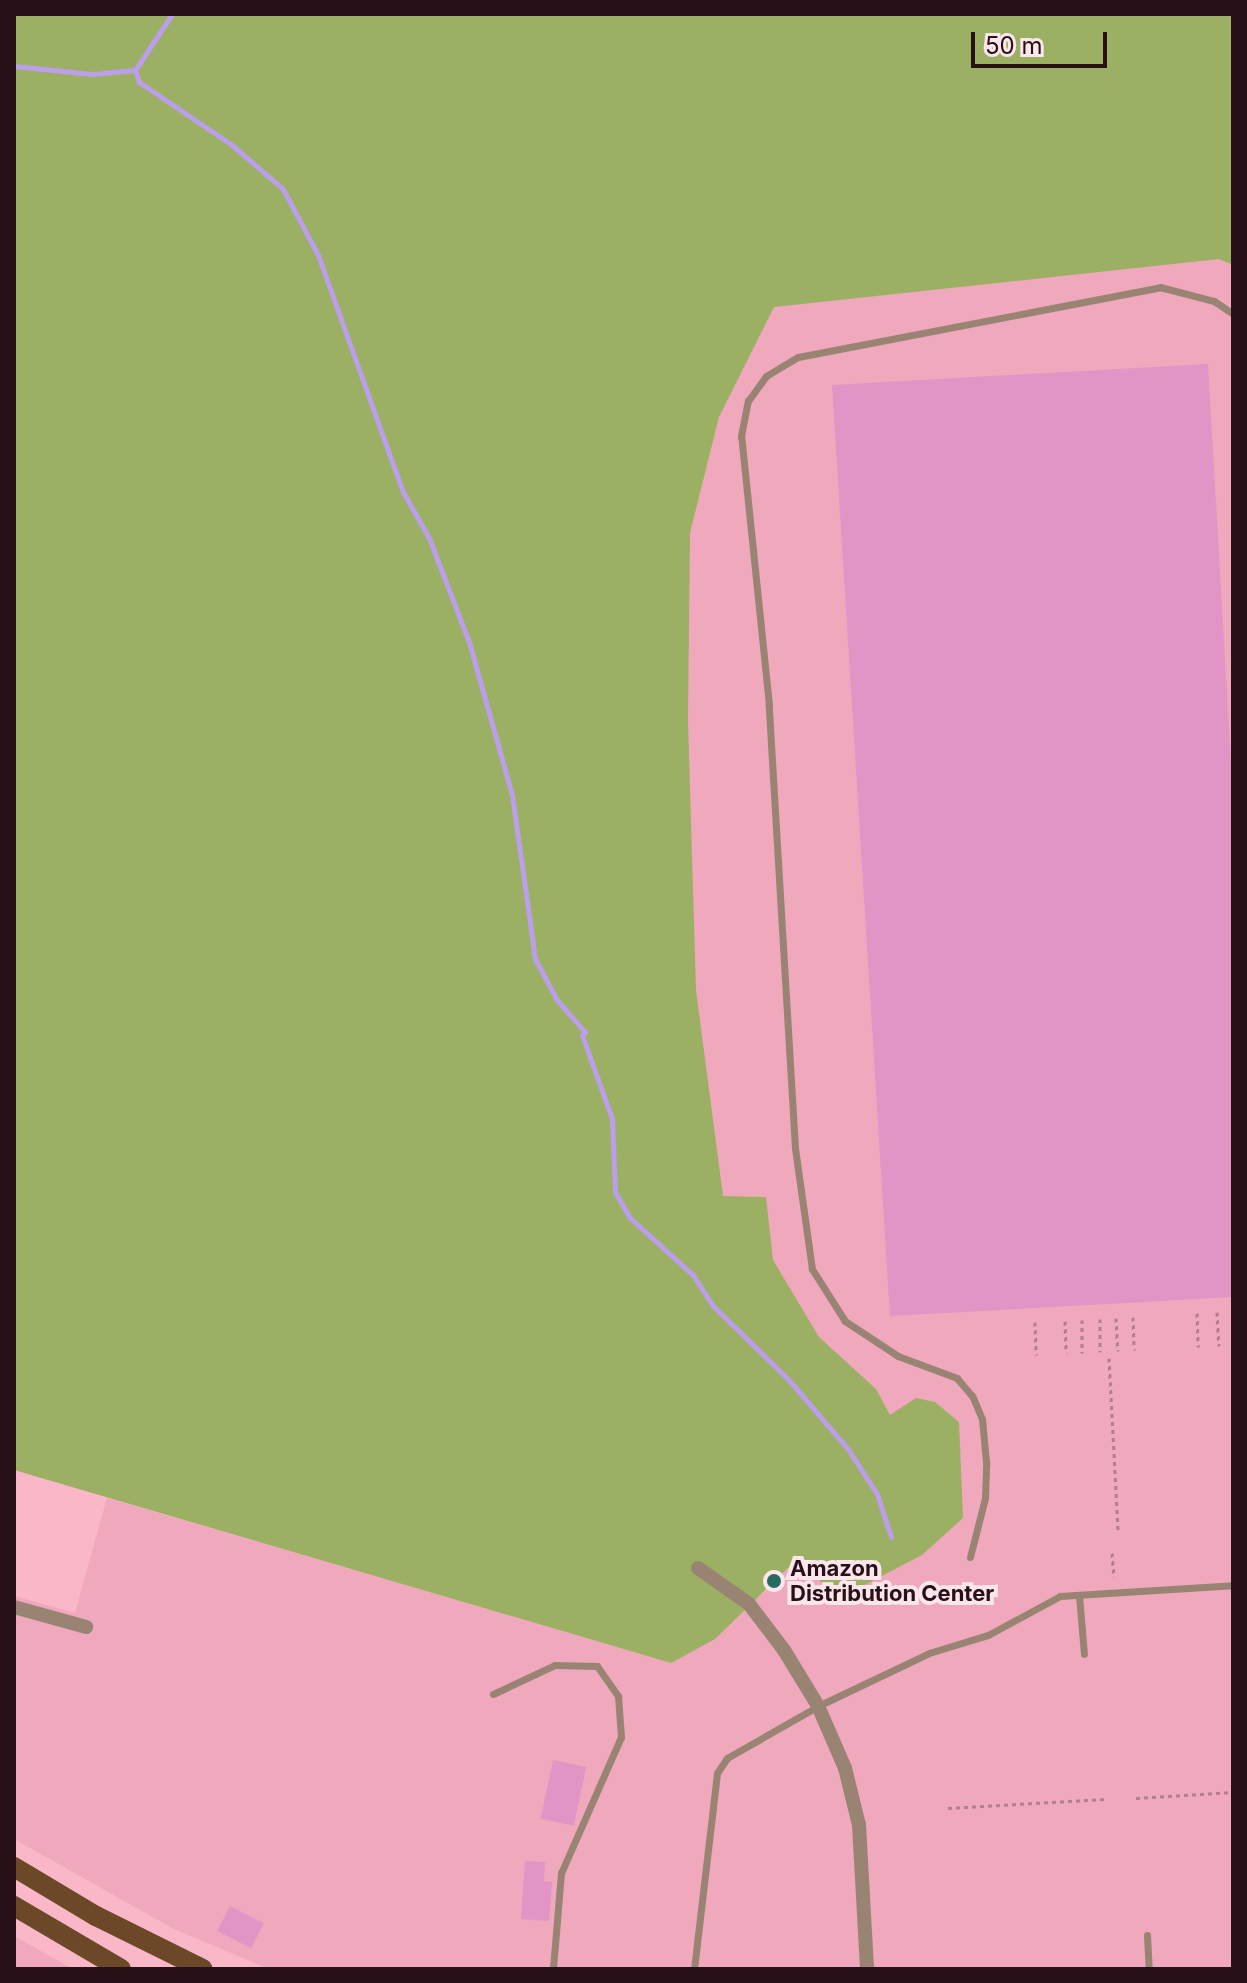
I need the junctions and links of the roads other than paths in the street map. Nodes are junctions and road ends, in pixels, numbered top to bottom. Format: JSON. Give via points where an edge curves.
{"nodes":[{"id":1,"x":1233,"y":314,"type":"edge"},
{"id":2,"x":970,"y":1557,"type":"dead end"},
{"id":3,"x":698,"y":1568,"type":"dead end"},
{"id":4,"x":1233,"y":1585,"type":"edge"},
{"id":5,"x":1079,"y":1595,"type":"junction"},
{"id":6,"x":14,"y":1607,"type":"edge"},
{"id":7,"x":86,"y":1627,"type":"dead end"},
{"id":8,"x":1084,"y":1654,"type":"dead end"},
{"id":9,"x":493,"y":1694,"type":"dead end"},
{"id":10,"x":818,"y":1706,"type":"junction"},
{"id":11,"x":14,"y":1867,"type":"edge"},
{"id":12,"x":16,"y":1909,"type":"edge"},
{"id":13,"x":96,"y":1916,"type":"junction"},
{"id":14,"x":1147,"y":1935,"type":"dead end"},
{"id":15,"x":82,"y":1948,"type":"junction"},
{"id":16,"x":121,"y":1969,"type":"edge"},
{"id":17,"x":203,"y":1969,"type":"edge"},
{"id":18,"x":553,"y":1969,"type":"edge"},
{"id":19,"x":694,"y":1969,"type":"edge"},
{"id":20,"x":867,"y":1969,"type":"edge"},
{"id":21,"x":1149,"y":1969,"type":"edge"}],
"edges":[{"from":1,"to":2,"type":"lane","via":[[1214,301],[1160,287],[798,357],[766,376],[748,401],[741,436],[769,705],[798,1164],[812,1269],[845,1321],[898,1356],[957,1378],[982,1419],[985,1498]]},
{"from":3,"to":10,"type":"street","via":[[749,1604]]},
{"from":4,"to":5,"type":"lane"},
{"from":5,"to":8,"type":"lane"},
{"from":5,"to":10,"type":"lane","via":[[1060,1596],[988,1635],[929,1653]]},
{"from":6,"to":7,"type":"street"},
{"from":9,"to":18,"type":"lane","via":[[555,1665],[597,1666],[618,1696],[621,1737],[561,1873]]},
{"from":10,"to":19,"type":"lane","via":[[727,1758],[717,1773]]},
{"from":10,"to":20,"type":"street","via":[[845,1768],[859,1825]]},
{"from":11,"to":13,"type":"main road"},
{"from":12,"to":15,"type":"main road"},
{"from":13,"to":15,"type":"main road"},
{"from":13,"to":17,"type":"main road"},
{"from":14,"to":21,"type":"lane"},
{"from":15,"to":16,"type":"main road"}]}
